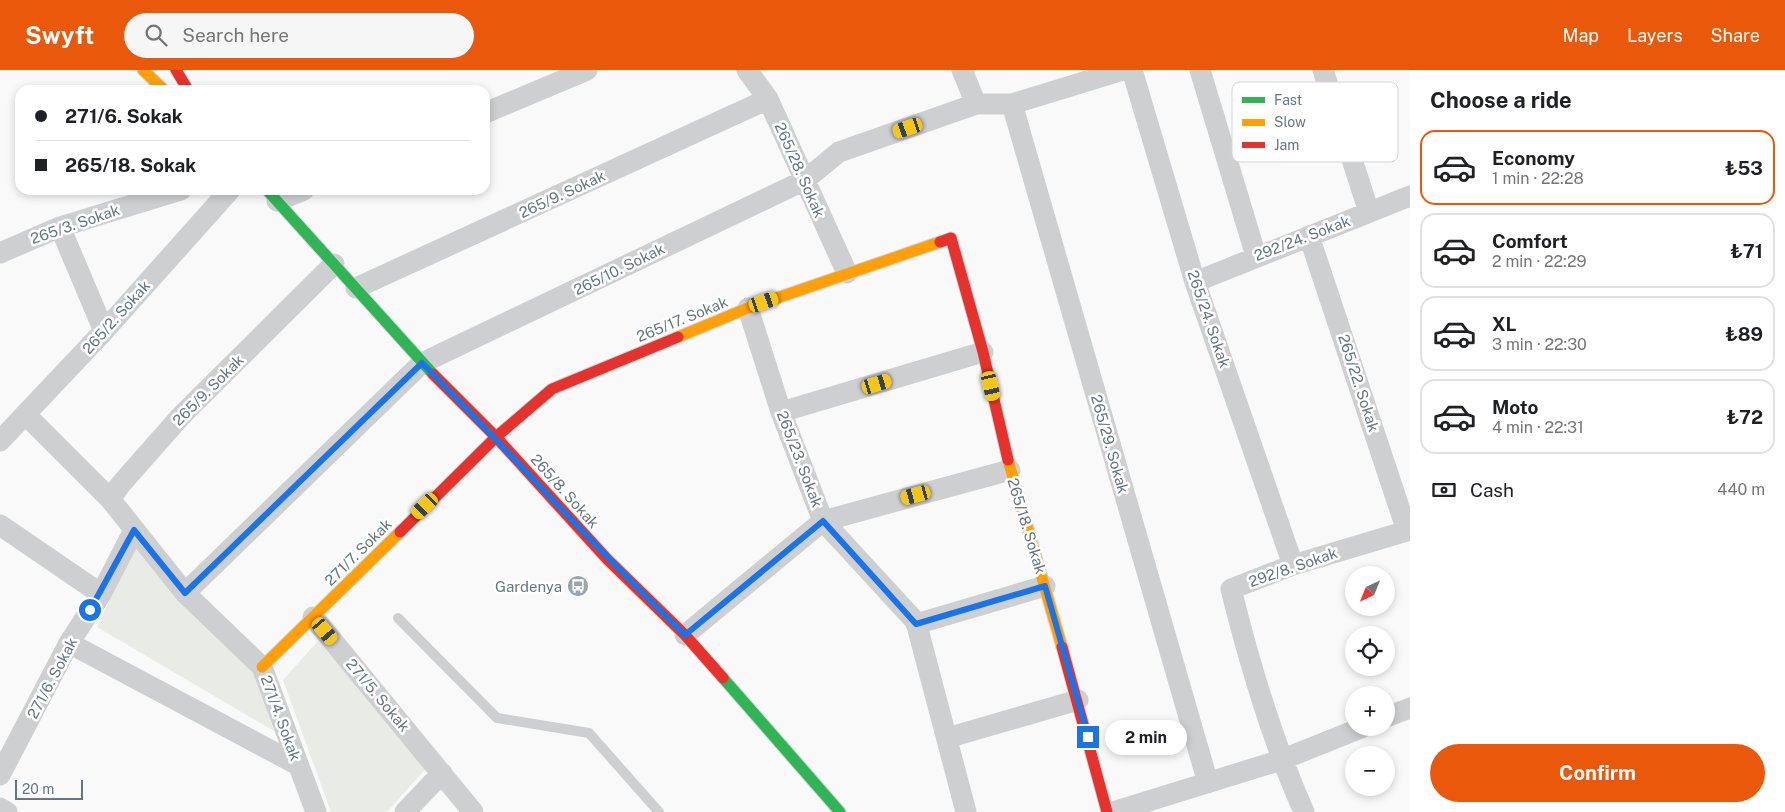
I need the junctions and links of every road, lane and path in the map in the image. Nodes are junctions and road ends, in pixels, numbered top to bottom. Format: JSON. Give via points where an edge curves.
{"nodes":[{"id":1,"x":143,"y":70,"type":"edge"},
{"id":2,"x":176,"y":70,"type":"edge"},
{"id":3,"x":587,"y":70,"type":"edge"},
{"id":4,"x":747,"y":70,"type":"edge"},
{"id":5,"x":962,"y":70,"type":"edge"},
{"id":6,"x":1123,"y":70,"type":"edge"},
{"id":7,"x":1132,"y":70,"type":"edge"},
{"id":8,"x":1200,"y":70,"type":"edge"},
{"id":9,"x":1323,"y":70,"type":"edge"},
{"id":10,"x":1095,"y":73,"type":"edge"},
{"id":11,"x":1327,"y":82,"type":"edge"},
{"id":12,"x":159,"y":85,"type":"edge"},
{"id":13,"x":185,"y":85,"type":"edge"},
{"id":14,"x":768,"y":99,"type":"junction"},
{"id":15,"x":976,"y":104,"type":"junction"},
{"id":16,"x":1012,"y":104,"type":"junction"},
{"id":17,"x":490,"y":111,"type":"edge"},
{"id":18,"x":1353,"y":162,"type":"edge"},
{"id":19,"x":805,"y":180,"type":"junction"},
{"id":20,"x":165,"y":195,"type":"edge"},
{"id":21,"x":226,"y":195,"type":"edge"},
{"id":22,"x":272,"y":196,"type":"edge"},
{"id":23,"x":1410,"y":196,"type":"edge"},
{"id":24,"x":1369,"y":212,"type":"junction"},
{"id":25,"x":60,"y":227,"type":"junction"},
{"id":26,"x":1309,"y":236,"type":"junction"},
{"id":27,"x":951,"y":238,"type":"joint"},
{"id":28,"x":0,"y":253,"type":"edge"},
{"id":29,"x":1256,"y":256,"type":"junction"},
{"id":30,"x":334,"y":264,"type":"junction"},
{"id":31,"x":847,"y":273,"type":"junction"},
{"id":32,"x":1195,"y":282,"type":"junction"},
{"id":33,"x":356,"y":288,"type":"junction"},
{"id":34,"x":748,"y":308,"type":"junction"},
{"id":35,"x":104,"y":332,"type":"junction"},
{"id":36,"x":984,"y":352,"type":"junction"},
{"id":37,"x":422,"y":363,"type":"junction"},
{"id":38,"x":782,"y":412,"type":"junction"},
{"id":39,"x":26,"y":415,"type":"junction"},
{"id":40,"x":496,"y":437,"type":"junction"},
{"id":41,"x":0,"y":440,"type":"edge"},
{"id":42,"x":1010,"y":470,"type":"junction"},
{"id":43,"x":110,"y":499,"type":"junction"},
{"id":44,"x":823,"y":521,"type":"junction"},
{"id":45,"x":0,"y":525,"type":"edge"},
{"id":46,"x":134,"y":530,"type":"junction"},
{"id":47,"x":1408,"y":531,"type":"edge"},
{"id":48,"x":1293,"y":565,"type":"junction"},
{"id":49,"x":1045,"y":586,"type":"junction"},
{"id":50,"x":185,"y":593,"type":"junction"},
{"id":51,"x":101,"y":594,"type":"junction"},
{"id":52,"x":313,"y":617,"type":"junction"},
{"id":53,"x":398,"y":618,"type":"dead end"},
{"id":54,"x":916,"y":624,"type":"junction"},
{"id":55,"x":685,"y":635,"type":"junction"},
{"id":56,"x":69,"y":643,"type":"junction"},
{"id":57,"x":262,"y":667,"type":"junction"},
{"id":58,"x":1078,"y":700,"type":"junction"},
{"id":59,"x":1410,"y":708,"type":"edge"},
{"id":60,"x":1395,"y":714,"type":"edge"},
{"id":61,"x":1345,"y":734,"type":"edge"},
{"id":62,"x":947,"y":738,"type":"junction"},
{"id":63,"x":1281,"y":760,"type":"junction"},
{"id":64,"x":298,"y":765,"type":"junction"},
{"id":65,"x":442,"y":773,"type":"junction"},
{"id":66,"x":0,"y":775,"type":"edge"},
{"id":67,"x":1208,"y":783,"type":"junction"},
{"id":68,"x":0,"y":808,"type":"edge"},
{"id":69,"x":6,"y":812,"type":"edge"},
{"id":70,"x":316,"y":812,"type":"edge"},
{"id":71,"x":404,"y":812,"type":"edge"},
{"id":72,"x":474,"y":812,"type":"edge"},
{"id":73,"x":659,"y":812,"type":"edge"},
{"id":74,"x":840,"y":812,"type":"edge"},
{"id":75,"x":966,"y":812,"type":"edge"},
{"id":76,"x":1113,"y":812,"type":"edge"},
{"id":77,"x":1304,"y":812,"type":"edge"}],
"edges":[{"from":1,"to":12,"type":"street"},
{"from":2,"to":13,"type":"street"},
{"from":3,"to":17,"type":"street"},
{"from":4,"to":14,"type":"street","name":"265/28. Sokak"},
{"from":5,"to":15,"type":"street"},
{"from":6,"to":10,"type":"street","name":"265/10. Sokak"},
{"from":7,"to":32,"type":"street","name":"265/24. Sokak"},
{"from":8,"to":29,"type":"street"},
{"from":9,"to":11,"type":"street"},
{"from":10,"to":16,"type":"street","name":"265/10. Sokak"},
{"from":14,"to":19,"type":"street","name":"265/28. Sokak"},
{"from":14,"to":33,"type":"street","name":"265/9. Sokak"},
{"from":15,"to":16,"type":"street","name":"265/10. Sokak"},
{"from":15,"to":19,"type":"street","name":"265/10. Sokak","via":[[839,152]]},
{"from":16,"to":67,"type":"street","name":"265/29. Sokak"},
{"from":18,"to":24,"type":"street"},
{"from":19,"to":31,"type":"street","name":"265/28. Sokak"},
{"from":19,"to":37,"type":"street","name":"265/10. Sokak"},
{"from":20,"to":25,"type":"street","name":"265/3. Sokak"},
{"from":21,"to":35,"type":"street","name":"265/2. Sokak"},
{"from":22,"to":30,"type":"street","name":"265/8. Sokak"},
{"from":23,"to":24,"type":"street","name":"292/24. Sokak"},
{"from":24,"to":26,"type":"street","name":"292/24. Sokak"},
{"from":25,"to":28,"type":"street","name":"265/3. Sokak"},
{"from":25,"to":35,"type":"street"},
{"from":26,"to":29,"type":"street","name":"292/24. Sokak"},
{"from":26,"to":47,"type":"street","name":"265/22. Sokak"},
{"from":27,"to":31,"type":"street","name":"265/17. Sokak"},
{"from":27,"to":36,"type":"street","name":"265/18. Sokak"},
{"from":29,"to":32,"type":"street","name":"292/24. Sokak"},
{"from":30,"to":33,"type":"street","name":"265/8. Sokak"},
{"from":30,"to":43,"type":"street","name":"265/9. Sokak","via":[[182,416]]},
{"from":31,"to":34,"type":"street","name":"265/17. Sokak"},
{"from":32,"to":48,"type":"street","name":"265/24. Sokak"},
{"from":33,"to":37,"type":"street","name":"265/8. Sokak"},
{"from":34,"to":38,"type":"street","name":"265/23. Sokak"},
{"from":34,"to":40,"type":"street","name":"265/17. Sokak","via":[[552,389]]},
{"from":35,"to":39,"type":"street","name":"265/2. Sokak"},
{"from":36,"to":38,"type":"street"},
{"from":36,"to":42,"type":"street","name":"265/18. Sokak"},
{"from":37,"to":40,"type":"street","name":"265/8. Sokak"},
{"from":37,"to":50,"type":"street","name":"265/10. Sokak"},
{"from":38,"to":44,"type":"street","name":"265/23. Sokak"},
{"from":39,"to":41,"type":"street","name":"265/2. Sokak"},
{"from":39,"to":43,"type":"street","name":"271/4. Sokak"},
{"from":40,"to":52,"type":"street","name":"271/7. Sokak"},
{"from":40,"to":55,"type":"street","name":"265/8. Sokak","via":[[607,559]]},
{"from":42,"to":44,"type":"street"},
{"from":42,"to":49,"type":"street","name":"265/18. Sokak"},
{"from":43,"to":46,"type":"street","name":"271/4. Sokak"},
{"from":44,"to":54,"type":"street","name":"265/23. Sokak"},
{"from":44,"to":55,"type":"street"},
{"from":45,"to":51,"type":"street"},
{"from":46,"to":50,"type":"street","name":"271/4. Sokak"},
{"from":46,"to":51,"type":"street","name":"271/6. Sokak"},
{"from":47,"to":48,"type":"street","name":"292/8. Sokak"},
{"from":48,"to":63,"type":"street","name":"292/8. Sokak","via":[[1231,589],[1250,667]]},
{"from":49,"to":54,"type":"street"},
{"from":49,"to":58,"type":"street","name":"265/18. Sokak"},
{"from":50,"to":57,"type":"street","name":"271/4. Sokak"},
{"from":51,"to":56,"type":"street","name":"271/6. Sokak"},
{"from":52,"to":57,"type":"street","name":"271/7. Sokak"},
{"from":52,"to":65,"type":"street","name":"271/5. Sokak"},
{"from":53,"to":73,"type":"lane","via":[[497,718],[589,733]]},
{"from":54,"to":62,"type":"street"},
{"from":55,"to":74,"type":"street","name":"265/8. Sokak"},
{"from":56,"to":64,"type":"street"},
{"from":56,"to":66,"type":"street","name":"271/6. Sokak"},
{"from":57,"to":64,"type":"street","name":"271/4. Sokak"},
{"from":58,"to":62,"type":"street"},
{"from":58,"to":76,"type":"street","name":"265/18. Sokak"},
{"from":59,"to":60,"type":"street"},
{"from":61,"to":63,"type":"street"},
{"from":62,"to":75,"type":"street"},
{"from":63,"to":67,"type":"street"},
{"from":63,"to":77,"type":"street"},
{"from":64,"to":70,"type":"street","name":"271/4. Sokak"},
{"from":65,"to":71,"type":"street"},
{"from":65,"to":72,"type":"street","name":"271/5. Sokak"},
{"from":67,"to":76,"type":"street"},
{"from":68,"to":69,"type":"street"}]}
